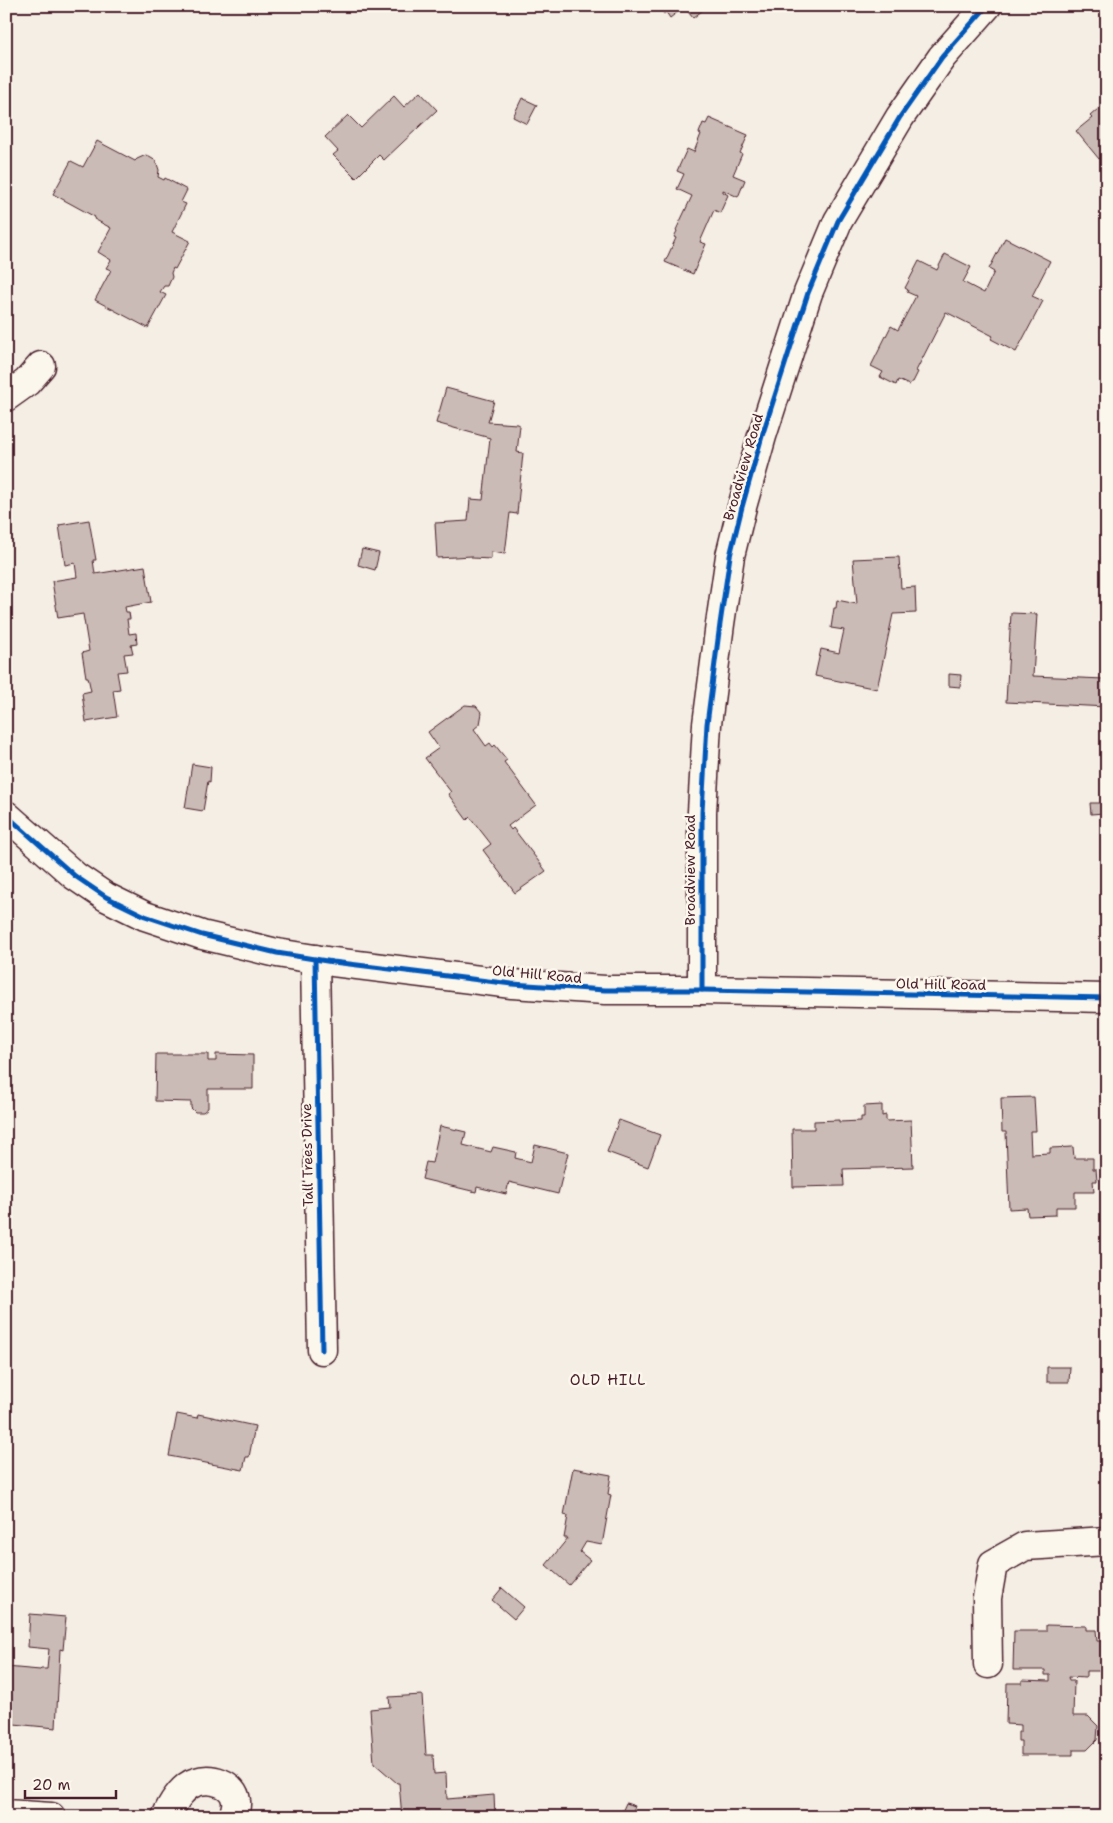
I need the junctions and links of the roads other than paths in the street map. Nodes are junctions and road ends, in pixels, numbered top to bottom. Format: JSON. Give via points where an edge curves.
{"nodes":[{"id":1,"x":987,"y":6,"type":"edge"},
{"id":2,"x":41,"y":366,"type":"dead end"},
{"id":3,"x":6,"y":396,"type":"edge"},
{"id":4,"x":6,"y":815,"type":"edge"},
{"id":5,"x":315,"y":959,"type":"junction"},
{"id":6,"x":702,"y":990,"type":"junction"},
{"id":7,"x":1107,"y":998,"type":"edge"},
{"id":8,"x":322,"y":1350,"type":"dead end"},
{"id":9,"x":1107,"y":1541,"type":"edge"},
{"id":10,"x":988,"y":1664,"type":"dead end"},
{"id":11,"x":6,"y":1814,"type":"edge"},
{"id":12,"x":51,"y":1817,"type":"edge"},
{"id":13,"x":166,"y":1817,"type":"edge"},
{"id":14,"x":234,"y":1817,"type":"edge"}],
"edges":[{"from":1,"to":6,"type":"street","name":"Broadview Road","via":[[942,57],[900,117],[838,221],[808,293],[755,463],[730,556],[707,724],[702,812]]},
{"from":2,"to":3,"type":"street","via":[[27,382]]},
{"from":4,"to":5,"type":"street","name":"Old Hill Road","via":[[75,876],[126,907],[164,924],[202,935]]},
{"from":5,"to":6,"type":"street","name":"Old Hill Road","via":[[558,988]]},
{"from":5,"to":8,"type":"street","name":"Tall Trees Drive"},
{"from":6,"to":7,"type":"street","name":"Old Hill Road"},
{"from":9,"to":10,"type":"street","via":[[1025,1546],[994,1564],[987,1598]]},
{"from":11,"to":12,"type":"street"},
{"from":13,"to":14,"type":"street","via":[[171,1805],[194,1782],[214,1780],[230,1788],[236,1801]]}]}
